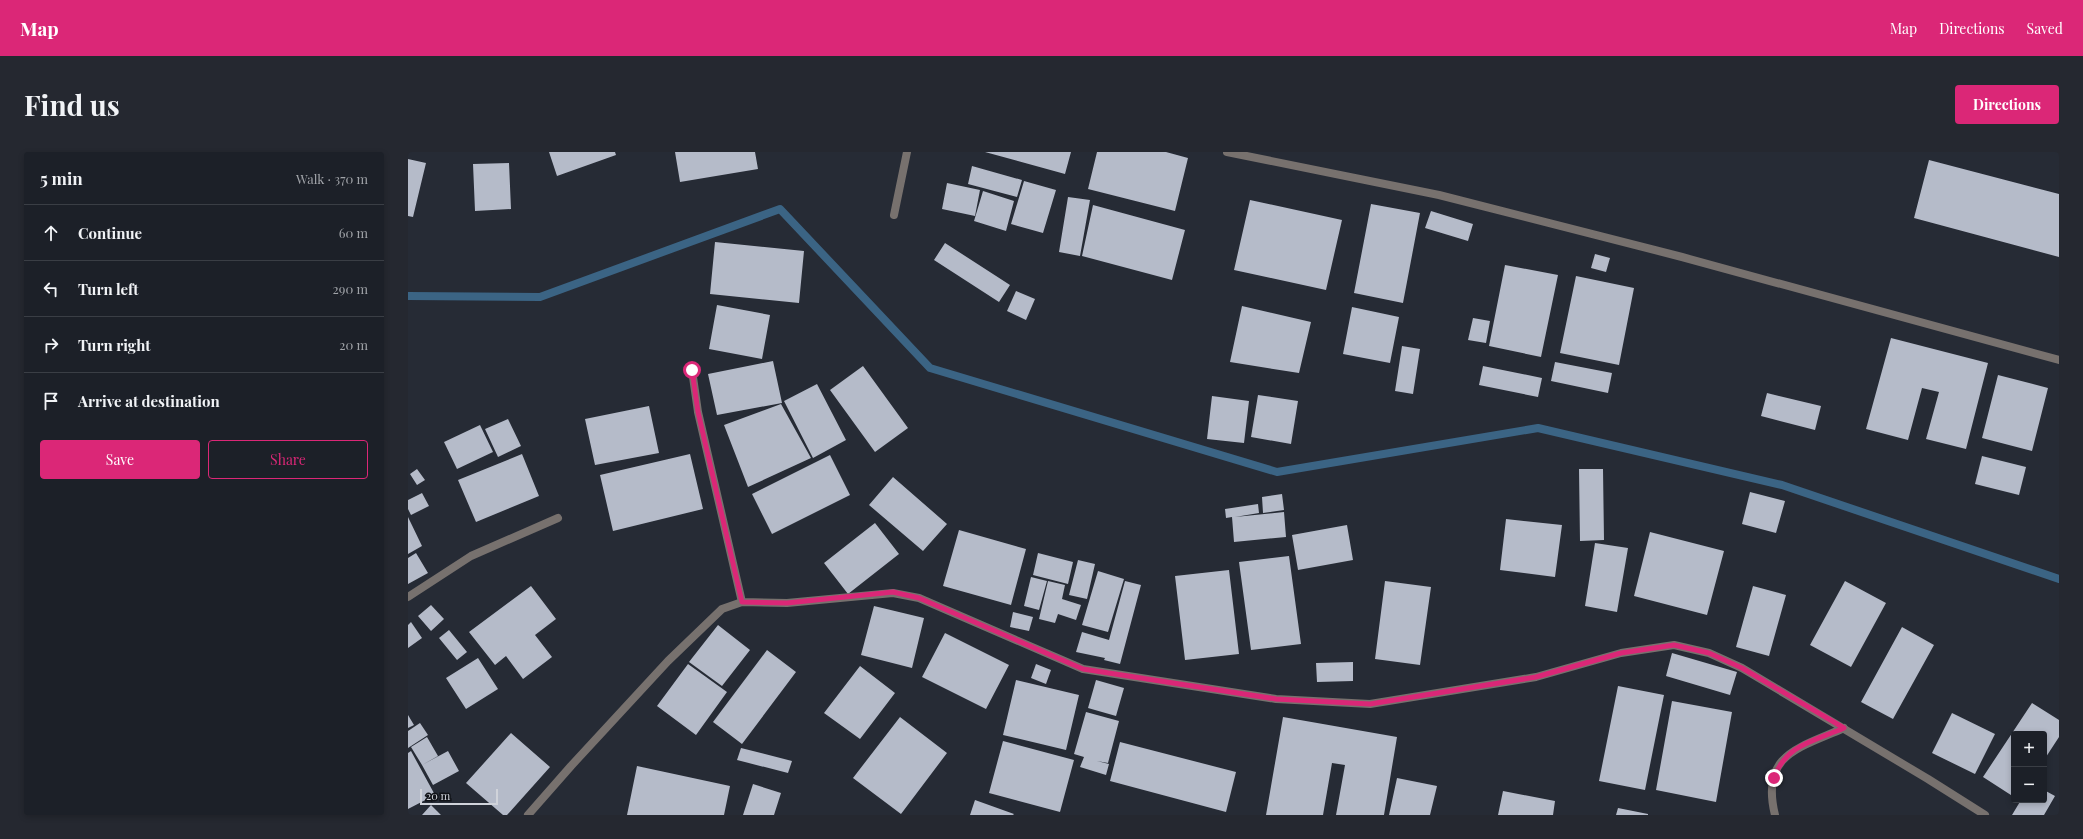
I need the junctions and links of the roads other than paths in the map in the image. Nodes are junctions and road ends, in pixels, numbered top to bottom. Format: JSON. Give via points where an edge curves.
{"nodes":[{"id":1,"x":907,"y":152,"type":"edge"},
{"id":2,"x":1227,"y":152,"type":"edge"},
{"id":3,"x":894,"y":215,"type":"dead end"},
{"id":4,"x":2059,"y":360,"type":"edge"},
{"id":5,"x":692,"y":370,"type":"dead end"},
{"id":6,"x":558,"y":518,"type":"dead end"},
{"id":7,"x":408,"y":597,"type":"edge"},
{"id":8,"x":742,"y":602,"type":"junction"},
{"id":9,"x":1844,"y":728,"type":"junction"},
{"id":10,"x":528,"y":815,"type":"edge"},
{"id":11,"x":1775,"y":815,"type":"edge"},
{"id":12,"x":1986,"y":815,"type":"edge"}],
"edges":[{"from":1,"to":3,"type":"street"},
{"from":2,"to":4,"type":"street","via":[[1439,196],[1682,257]]},
{"from":5,"to":8,"type":"street","via":[[698,412]]},
{"from":6,"to":7,"type":"street","via":[[471,556]]},
{"from":8,"to":9,"type":"street","via":[[809,601],[893,592],[919,598],[1083,669],[1276,699],[1370,704],[1536,677],[1621,653],[1674,645],[1709,653],[1742,668]]},
{"from":8,"to":10,"type":"street","via":[[722,610],[668,661]]},
{"from":9,"to":11,"type":"street","via":[[1801,746],[1782,759],[1775,772],[1772,789]]},
{"from":9,"to":12,"type":"street"}]}
